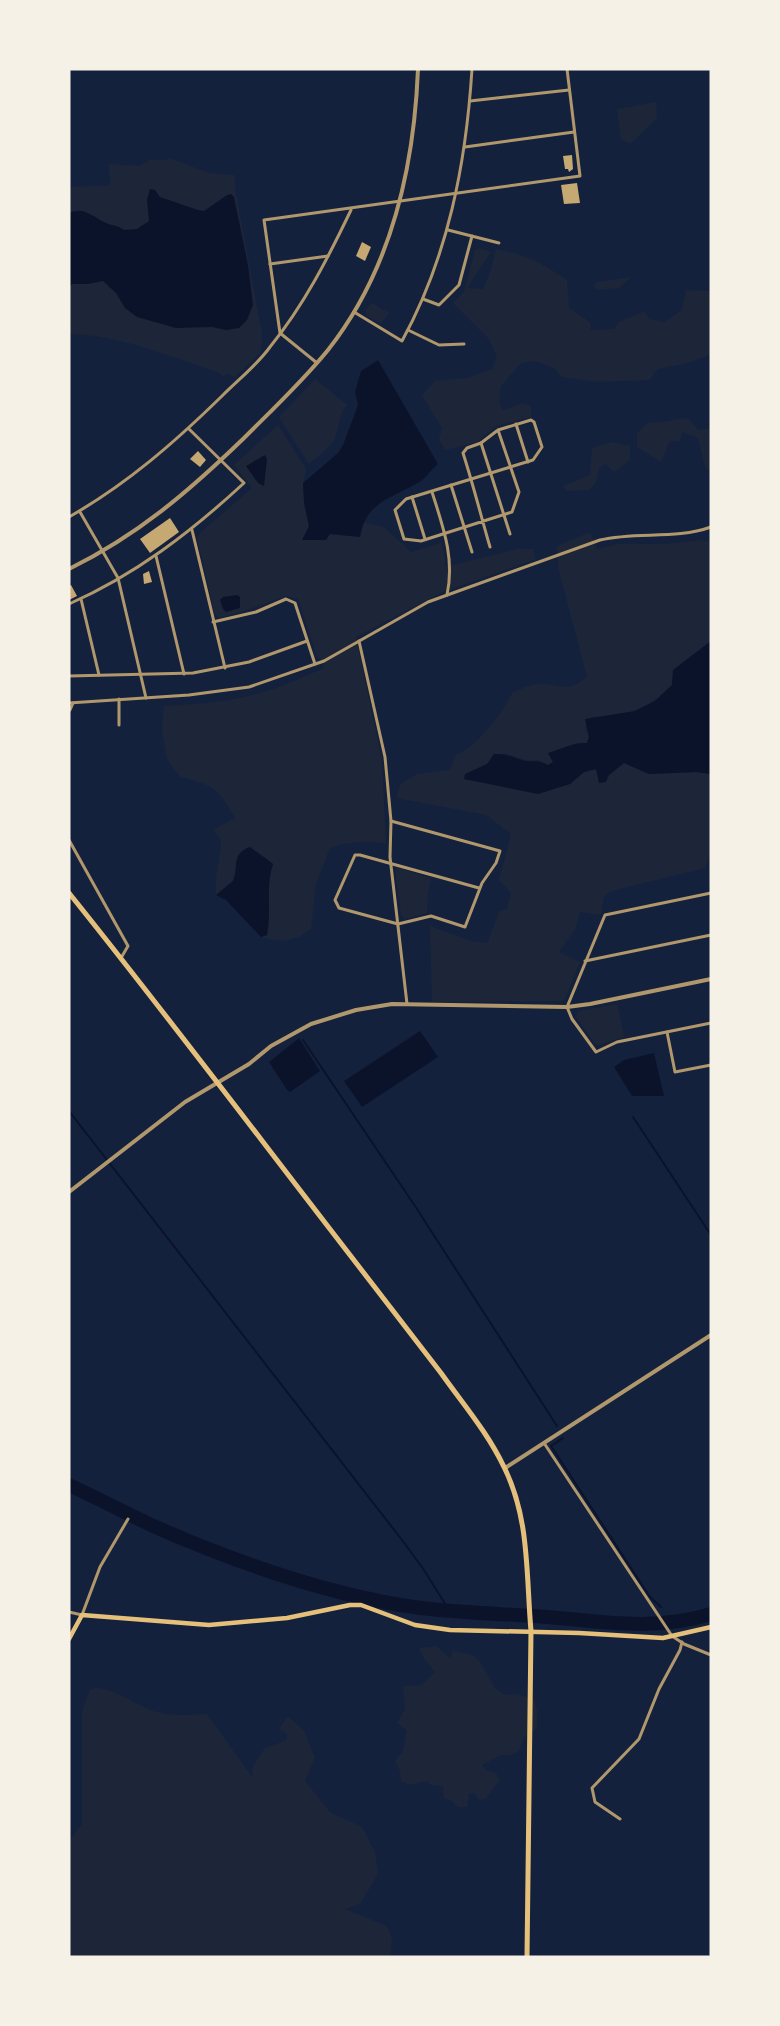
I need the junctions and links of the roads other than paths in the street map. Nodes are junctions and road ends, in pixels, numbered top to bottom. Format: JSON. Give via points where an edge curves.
{"nodes":[{"id":1,"x":418,"y":69,"type":"edge"},
{"id":2,"x":472,"y":69,"type":"edge"},
{"id":3,"x":567,"y":69,"type":"edge"},
{"id":4,"x":569,"y":90,"type":"junction"},
{"id":5,"x":470,"y":101,"type":"junction"},
{"id":6,"x":574,"y":132,"type":"junction"},
{"id":7,"x":465,"y":147,"type":"junction"},
{"id":8,"x":456,"y":193,"type":"junction"},
{"id":9,"x":400,"y":201,"type":"junction"},
{"id":10,"x":351,"y":208,"type":"junction"},
{"id":11,"x":448,"y":230,"type":"junction"},
{"id":12,"x":472,"y":236,"type":"junction"},
{"id":13,"x":499,"y":243,"type":"dead end"},
{"id":14,"x":328,"y":256,"type":"junction"},
{"id":15,"x":270,"y":264,"type":"junction"},
{"id":16,"x":423,"y":299,"type":"junction"},
{"id":17,"x":354,"y":312,"type":"junction"},
{"id":18,"x":408,"y":330,"type":"junction"},
{"id":19,"x":280,"y":333,"type":"junction"},
{"id":20,"x":464,"y":344,"type":"dead end"},
{"id":21,"x":317,"y":363,"type":"junction"},
{"id":22,"x":516,"y":424,"type":"junction"},
{"id":23,"x":189,"y":429,"type":"junction"},
{"id":24,"x":498,"y":430,"type":"junction"},
{"id":25,"x":481,"y":443,"type":"junction"},
{"id":26,"x":221,"y":460,"type":"junction"},
{"id":27,"x":528,"y":462,"type":"junction"},
{"id":28,"x":510,"y":468,"type":"junction"},
{"id":29,"x":491,"y":474,"type":"junction"},
{"id":30,"x":469,"y":479,"type":"junction"},
{"id":31,"x":451,"y":485,"type":"junction"},
{"id":32,"x":431,"y":491,"type":"junction"},
{"id":33,"x":412,"y":497,"type":"junction"},
{"id":34,"x":79,"y":511,"type":"junction"},
{"id":35,"x":503,"y":515,"type":"junction"},
{"id":36,"x":69,"y":517,"type":"edge"},
{"id":37,"x":483,"y":522,"type":"junction"},
{"id":38,"x":464,"y":527,"type":"junction"},
{"id":39,"x":711,"y":527,"type":"edge"},
{"id":40,"x":192,"y":530,"type":"junction"},
{"id":41,"x":444,"y":533,"type":"junction"},
{"id":42,"x":510,"y":534,"type":"dead end"},
{"id":43,"x":425,"y":539,"type":"junction"},
{"id":44,"x":490,"y":547,"type":"dead end"},
{"id":45,"x":103,"y":551,"type":"junction"},
{"id":46,"x":472,"y":552,"type":"dead end"},
{"id":47,"x":156,"y":556,"type":"junction"},
{"id":48,"x":69,"y":569,"type":"edge"},
{"id":49,"x":118,"y":578,"type":"junction"},
{"id":50,"x":447,"y":595,"type":"junction"},
{"id":51,"x":81,"y":599,"type":"junction"},
{"id":52,"x":69,"y":604,"type":"edge"},
{"id":53,"x":213,"y":622,"type":"junction"},
{"id":54,"x":307,"y":641,"type":"junction"},
{"id":55,"x":360,"y":641,"type":"junction"},
{"id":56,"x":315,"y":664,"type":"junction"},
{"id":57,"x":225,"y":668,"type":"junction"},
{"id":58,"x":184,"y":674,"type":"junction"},
{"id":59,"x":99,"y":675,"type":"junction"},
{"id":60,"x":141,"y":675,"type":"junction"},
{"id":61,"x":69,"y":676,"type":"edge"},
{"id":62,"x":146,"y":698,"type":"junction"},
{"id":63,"x":119,"y":699,"type":"junction"},
{"id":64,"x":71,"y":703,"type":"edge"},
{"id":65,"x":70,"y":710,"type":"edge"},
{"id":66,"x":119,"y":724,"type":"dead end"},
{"id":67,"x":391,"y":821,"type":"junction"},
{"id":68,"x":69,"y":840,"type":"edge"},
{"id":69,"x":391,"y":863,"type":"junction"},
{"id":70,"x":479,"y":888,"type":"junction"},
{"id":71,"x":69,"y":893,"type":"edge"},
{"id":72,"x":711,"y":893,"type":"edge"},
{"id":73,"x":398,"y":924,"type":"junction"},
{"id":74,"x":711,"y":935,"type":"edge"},
{"id":75,"x":121,"y":958,"type":"junction"},
{"id":76,"x":585,"y":961,"type":"junction"},
{"id":77,"x":711,"y":979,"type":"edge"},
{"id":78,"x":407,"y":1004,"type":"junction"},
{"id":79,"x":567,"y":1007,"type":"junction"},
{"id":80,"x":711,"y":1023,"type":"edge"},
{"id":81,"x":667,"y":1032,"type":"junction"},
{"id":82,"x":711,"y":1065,"type":"edge"},
{"id":83,"x":219,"y":1083,"type":"junction"},
{"id":84,"x":69,"y":1192,"type":"edge"},
{"id":85,"x":711,"y":1335,"type":"edge"},
{"id":86,"x":544,"y":1443,"type":"junction"},
{"id":87,"x":505,"y":1468,"type":"junction"},
{"id":88,"x":128,"y":1519,"type":"dead end"},
{"id":89,"x":69,"y":1612,"type":"edge"},
{"id":90,"x":82,"y":1615,"type":"junction"},
{"id":91,"x":711,"y":1627,"type":"edge"},
{"id":92,"x":531,"y":1628,"type":"junction"},
{"id":93,"x":672,"y":1636,"type":"junction"},
{"id":94,"x":69,"y":1639,"type":"edge"},
{"id":95,"x":681,"y":1642,"type":"junction"},
{"id":96,"x":711,"y":1655,"type":"edge"},
{"id":97,"x":620,"y":1819,"type":"dead end"},
{"id":98,"x":527,"y":1957,"type":"edge"}],
"edges":[{"from":1,"to":9,"type":"street","via":[[414,122]]},
{"from":2,"to":5,"type":"street"},
{"from":3,"to":4,"type":"street"},
{"from":4,"to":5,"type":"street"},
{"from":4,"to":6,"type":"street"},
{"from":5,"to":7,"type":"street"},
{"from":6,"to":7,"type":"street"},
{"from":6,"to":8,"type":"street","via":[[580,176]]},
{"from":7,"to":8,"type":"street"},
{"from":8,"to":9,"type":"street"},
{"from":8,"to":11,"type":"street"},
{"from":9,"to":10,"type":"street"},
{"from":9,"to":17,"type":"street","via":[[379,264]]},
{"from":10,"to":14,"type":"street"},
{"from":10,"to":15,"type":"street","via":[[264,220]]},
{"from":11,"to":12,"type":"street"},
{"from":11,"to":16,"type":"street"},
{"from":12,"to":13,"type":"street"},
{"from":12,"to":16,"type":"street","via":[[459,285],[439,305]]},
{"from":14,"to":15,"type":"street"},
{"from":14,"to":19,"type":"street"},
{"from":15,"to":19,"type":"street"},
{"from":16,"to":18,"type":"street"},
{"from":17,"to":18,"type":"street","via":[[402,341]]},
{"from":17,"to":21,"type":"street"},
{"from":18,"to":20,"type":"street","via":[[440,345]]},
{"from":19,"to":21,"type":"street"},
{"from":19,"to":23,"type":"street","via":[[270,348]]},
{"from":21,"to":26,"type":"street"},
{"from":22,"to":24,"type":"street"},
{"from":22,"to":27,"type":"street"},
{"from":22,"to":27,"type":"street","via":[[531,420],[537,430],[542,447]]},
{"from":23,"to":26,"type":"street"},
{"from":23,"to":34,"type":"street","via":[[136,474]]},
{"from":24,"to":25,"type":"street"},
{"from":24,"to":28,"type":"street"},
{"from":25,"to":29,"type":"street"},
{"from":25,"to":30,"type":"street","via":[[463,453]]},
{"from":26,"to":40,"type":"street","via":[[244,483]]},
{"from":26,"to":45,"type":"street","via":[[166,509]]},
{"from":27,"to":28,"type":"street"},
{"from":28,"to":29,"type":"street"},
{"from":28,"to":35,"type":"street","via":[[519,492],[512,512]]},
{"from":29,"to":30,"type":"street"},
{"from":29,"to":35,"type":"street"},
{"from":30,"to":31,"type":"street"},
{"from":30,"to":37,"type":"street"},
{"from":31,"to":32,"type":"street"},
{"from":31,"to":38,"type":"street"},
{"from":32,"to":33,"type":"street"},
{"from":32,"to":41,"type":"street"},
{"from":33,"to":43,"type":"street"},
{"from":33,"to":43,"type":"street","via":[[395,510],[404,540]]},
{"from":34,"to":36,"type":"street"},
{"from":34,"to":45,"type":"street"},
{"from":35,"to":37,"type":"street"},
{"from":35,"to":42,"type":"street"},
{"from":37,"to":38,"type":"street"},
{"from":37,"to":44,"type":"street"},
{"from":38,"to":41,"type":"street"},
{"from":38,"to":46,"type":"street"},
{"from":39,"to":50,"type":"street","via":[[688,534],[629,534],[600,540]]},
{"from":40,"to":47,"type":"street"},
{"from":40,"to":53,"type":"street"},
{"from":41,"to":43,"type":"street"},
{"from":41,"to":50,"type":"street","via":[[451,574]]},
{"from":45,"to":48,"type":"street"},
{"from":45,"to":49,"type":"street"},
{"from":47,"to":49,"type":"street"},
{"from":47,"to":58,"type":"street"},
{"from":49,"to":51,"type":"street"},
{"from":49,"to":60,"type":"street"},
{"from":50,"to":55,"type":"street"},
{"from":51,"to":52,"type":"street"},
{"from":51,"to":59,"type":"street"},
{"from":53,"to":54,"type":"street","via":[[255,612],[286,599],[295,603]]},
{"from":53,"to":57,"type":"street"},
{"from":54,"to":56,"type":"street"},
{"from":54,"to":57,"type":"street"},
{"from":55,"to":56,"type":"street"},
{"from":55,"to":67,"type":"street","via":[[385,757]]},
{"from":56,"to":62,"type":"street","via":[[249,687]]},
{"from":57,"to":58,"type":"street"},
{"from":58,"to":60,"type":"street"},
{"from":59,"to":60,"type":"street"},
{"from":59,"to":61,"type":"street"},
{"from":60,"to":62,"type":"street"},
{"from":62,"to":63,"type":"street"},
{"from":63,"to":64,"type":"street"},
{"from":63,"to":66,"type":"street"},
{"from":64,"to":65,"type":"street"},
{"from":67,"to":69,"type":"street"},
{"from":67,"to":70,"type":"street","via":[[500,851]]},
{"from":68,"to":75,"type":"street","via":[[128,946]]},
{"from":69,"to":70,"type":"street"},
{"from":69,"to":73,"type":"street"},
{"from":69,"to":73,"type":"street","via":[[355,855],[334,900],[339,908]]},
{"from":70,"to":73,"type":"street","via":[[465,927],[431,916]]},
{"from":71,"to":75,"type":"highway"},
{"from":72,"to":76,"type":"street","via":[[605,915]]},
{"from":73,"to":78,"type":"street"},
{"from":74,"to":76,"type":"street"},
{"from":75,"to":83,"type":"highway"},
{"from":76,"to":79,"type":"street"},
{"from":77,"to":79,"type":"street"},
{"from":78,"to":79,"type":"street"},
{"from":78,"to":83,"type":"street","via":[[356,1010],[311,1024],[271,1046]]},
{"from":79,"to":81,"type":"street","via":[[596,1052],[617,1042]]},
{"from":80,"to":81,"type":"street"},
{"from":81,"to":82,"type":"street","via":[[675,1072]]},
{"from":83,"to":84,"type":"street","via":[[185,1102]]},
{"from":83,"to":87,"type":"highway","via":[[486,1434]]},
{"from":85,"to":86,"type":"street"},
{"from":86,"to":87,"type":"street"},
{"from":86,"to":93,"type":"street"},
{"from":87,"to":92,"type":"highway","via":[[524,1530]]},
{"from":88,"to":90,"type":"street","via":[[100,1567]]},
{"from":89,"to":90,"type":"street"},
{"from":90,"to":92,"type":"main road","via":[[209,1625],[287,1618],[361,1605],[414,1625],[450,1630]]},
{"from":90,"to":94,"type":"main road"},
{"from":91,"to":93,"type":"main road"},
{"from":92,"to":93,"type":"main road"},
{"from":92,"to":98,"type":"highway"},
{"from":93,"to":95,"type":"street"},
{"from":95,"to":96,"type":"street"},
{"from":95,"to":97,"type":"street","via":[[639,1739],[592,1788],[595,1802]]}]}
